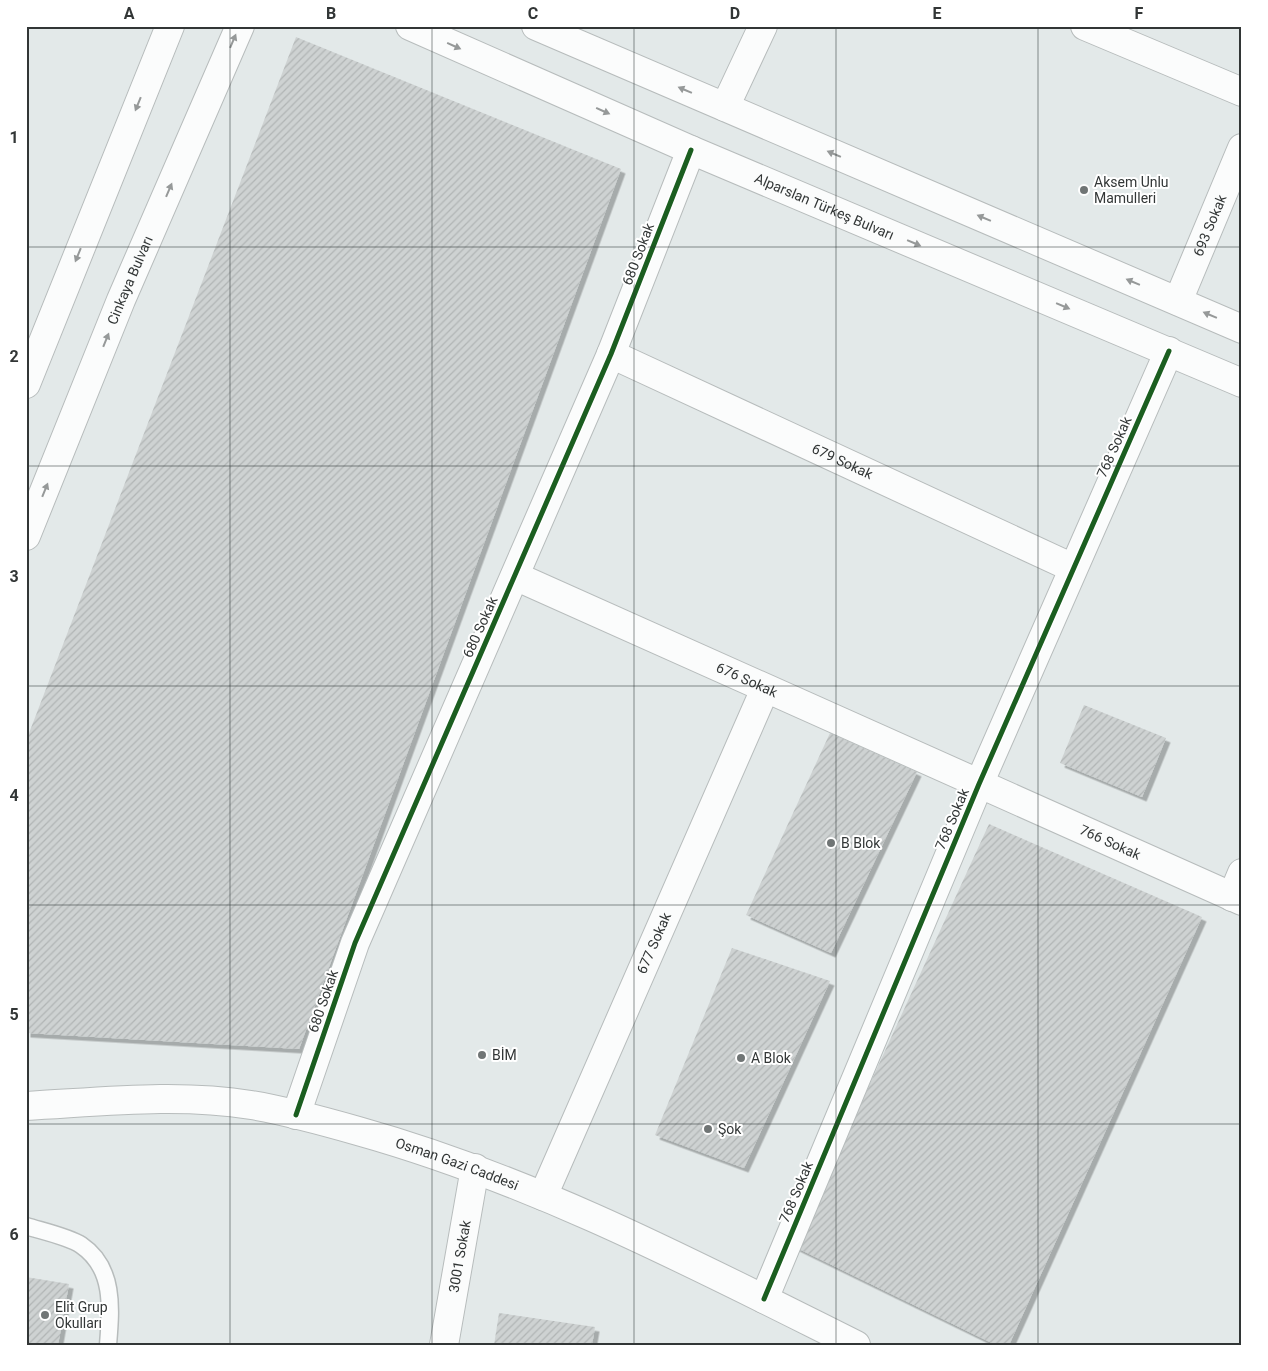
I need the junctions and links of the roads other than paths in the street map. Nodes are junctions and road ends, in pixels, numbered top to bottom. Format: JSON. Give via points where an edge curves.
{"nodes":[{"id":1,"x":160,"y":26,"type":"edge"},
{"id":2,"x":170,"y":26,"type":"edge"},
{"id":3,"x":240,"y":26,"type":"edge"},
{"id":4,"x":410,"y":26,"type":"edge"},
{"id":5,"x":536,"y":26,"type":"edge"},
{"id":6,"x":763,"y":26,"type":"edge"},
{"id":7,"x":1085,"y":26,"type":"edge"},
{"id":8,"x":154,"y":64,"type":"junction"},
{"id":9,"x":1242,"y":92,"type":"edge"},
{"id":10,"x":725,"y":107,"type":"junction"},
{"id":11,"x":1242,"y":148,"type":"edge"},
{"id":12,"x":691,"y":150,"type":"junction"},
{"id":13,"x":1178,"y":302,"type":"junction"},
{"id":14,"x":1242,"y":329,"type":"edge"},
{"id":15,"x":1169,"y":351,"type":"junction"},
{"id":16,"x":611,"y":354,"type":"junction"},
{"id":17,"x":1242,"y":383,"type":"edge"},
{"id":18,"x":26,"y":384,"type":"edge"},
{"id":19,"x":26,"y":536,"type":"edge"},
{"id":20,"x":1073,"y":568,"type":"junction"},
{"id":21,"x":514,"y":576,"type":"junction"},
{"id":22,"x":765,"y":689,"type":"junction"},
{"id":23,"x":978,"y":784,"type":"junction"},
{"id":24,"x":1239,"y":890,"type":"edge"},
{"id":25,"x":26,"y":1106,"type":"edge"},
{"id":26,"x":296,"y":1115,"type":"junction"},
{"id":27,"x":475,"y":1168,"type":"junction"},
{"id":28,"x":543,"y":1196,"type":"junction"},
{"id":29,"x":26,"y":1226,"type":"edge"},
{"id":30,"x":764,"y":1299,"type":"junction"},
{"id":31,"x":108,"y":1345,"type":"edge"},
{"id":32,"x":444,"y":1345,"type":"edge"},
{"id":33,"x":856,"y":1345,"type":"edge"}],
"edges":[{"from":1,"to":8,"type":"street"},
{"from":2,"to":8,"type":"street"},
{"from":19,"to":3,"type":"street","name":"Cinkaya Bulvarı","one_way":true,"via":[[122,300]]},
{"from":4,"to":12,"type":"street","name":"Alparslan Türkeş Bulvarı","one_way":true},
{"from":10,"to":5,"type":"street","one_way":true},
{"from":6,"to":10,"type":"street"},
{"from":7,"to":9,"type":"street"},
{"from":8,"to":18,"type":"street","one_way":true},
{"from":13,"to":10,"type":"street","one_way":true},
{"from":11,"to":13,"type":"street","name":"693 Sokak"},
{"from":12,"to":15,"type":"street","name":"Alparslan Türkeş Bulvarı","one_way":true},
{"from":12,"to":16,"type":"street","name":"680 Sokak"},
{"from":14,"to":13,"type":"street","one_way":true},
{"from":15,"to":17,"type":"street","name":"Alparslan Türkeş Bulvarı"},
{"from":15,"to":20,"type":"street","name":"768 Sokak"},
{"from":16,"to":20,"type":"street","name":"679 Sokak"},
{"from":16,"to":21,"type":"street","name":"680 Sokak"},
{"from":20,"to":23,"type":"street","name":"768 Sokak"},
{"from":21,"to":22,"type":"street","name":"676 Sokak"},
{"from":21,"to":26,"type":"street","name":"680 Sokak","via":[[355,943]]},
{"from":22,"to":23,"type":"street","name":"676 Sokak"},
{"from":22,"to":28,"type":"street","name":"677 Sokak"},
{"from":23,"to":24,"type":"street","name":"766 Sokak"},
{"from":23,"to":30,"type":"street","name":"768 Sokak"},
{"from":25,"to":26,"type":"street","name":"Osman Gazi Caddesi","via":[[167,1098],[250,1105]]},
{"from":26,"to":27,"type":"street","name":"Osman Gazi Caddesi","via":[[391,1140]]},
{"from":27,"to":28,"type":"street","name":"Osman Gazi Caddesi"},
{"from":27,"to":32,"type":"street","name":"3001 Sokak"},
{"from":28,"to":30,"type":"street","name":"Osman Gazi Caddesi"},
{"from":29,"to":31,"type":"lane","via":[[81,1245],[104,1268],[111,1307]]},
{"from":30,"to":33,"type":"street","name":"Osman Gazi Caddesi"}]}
